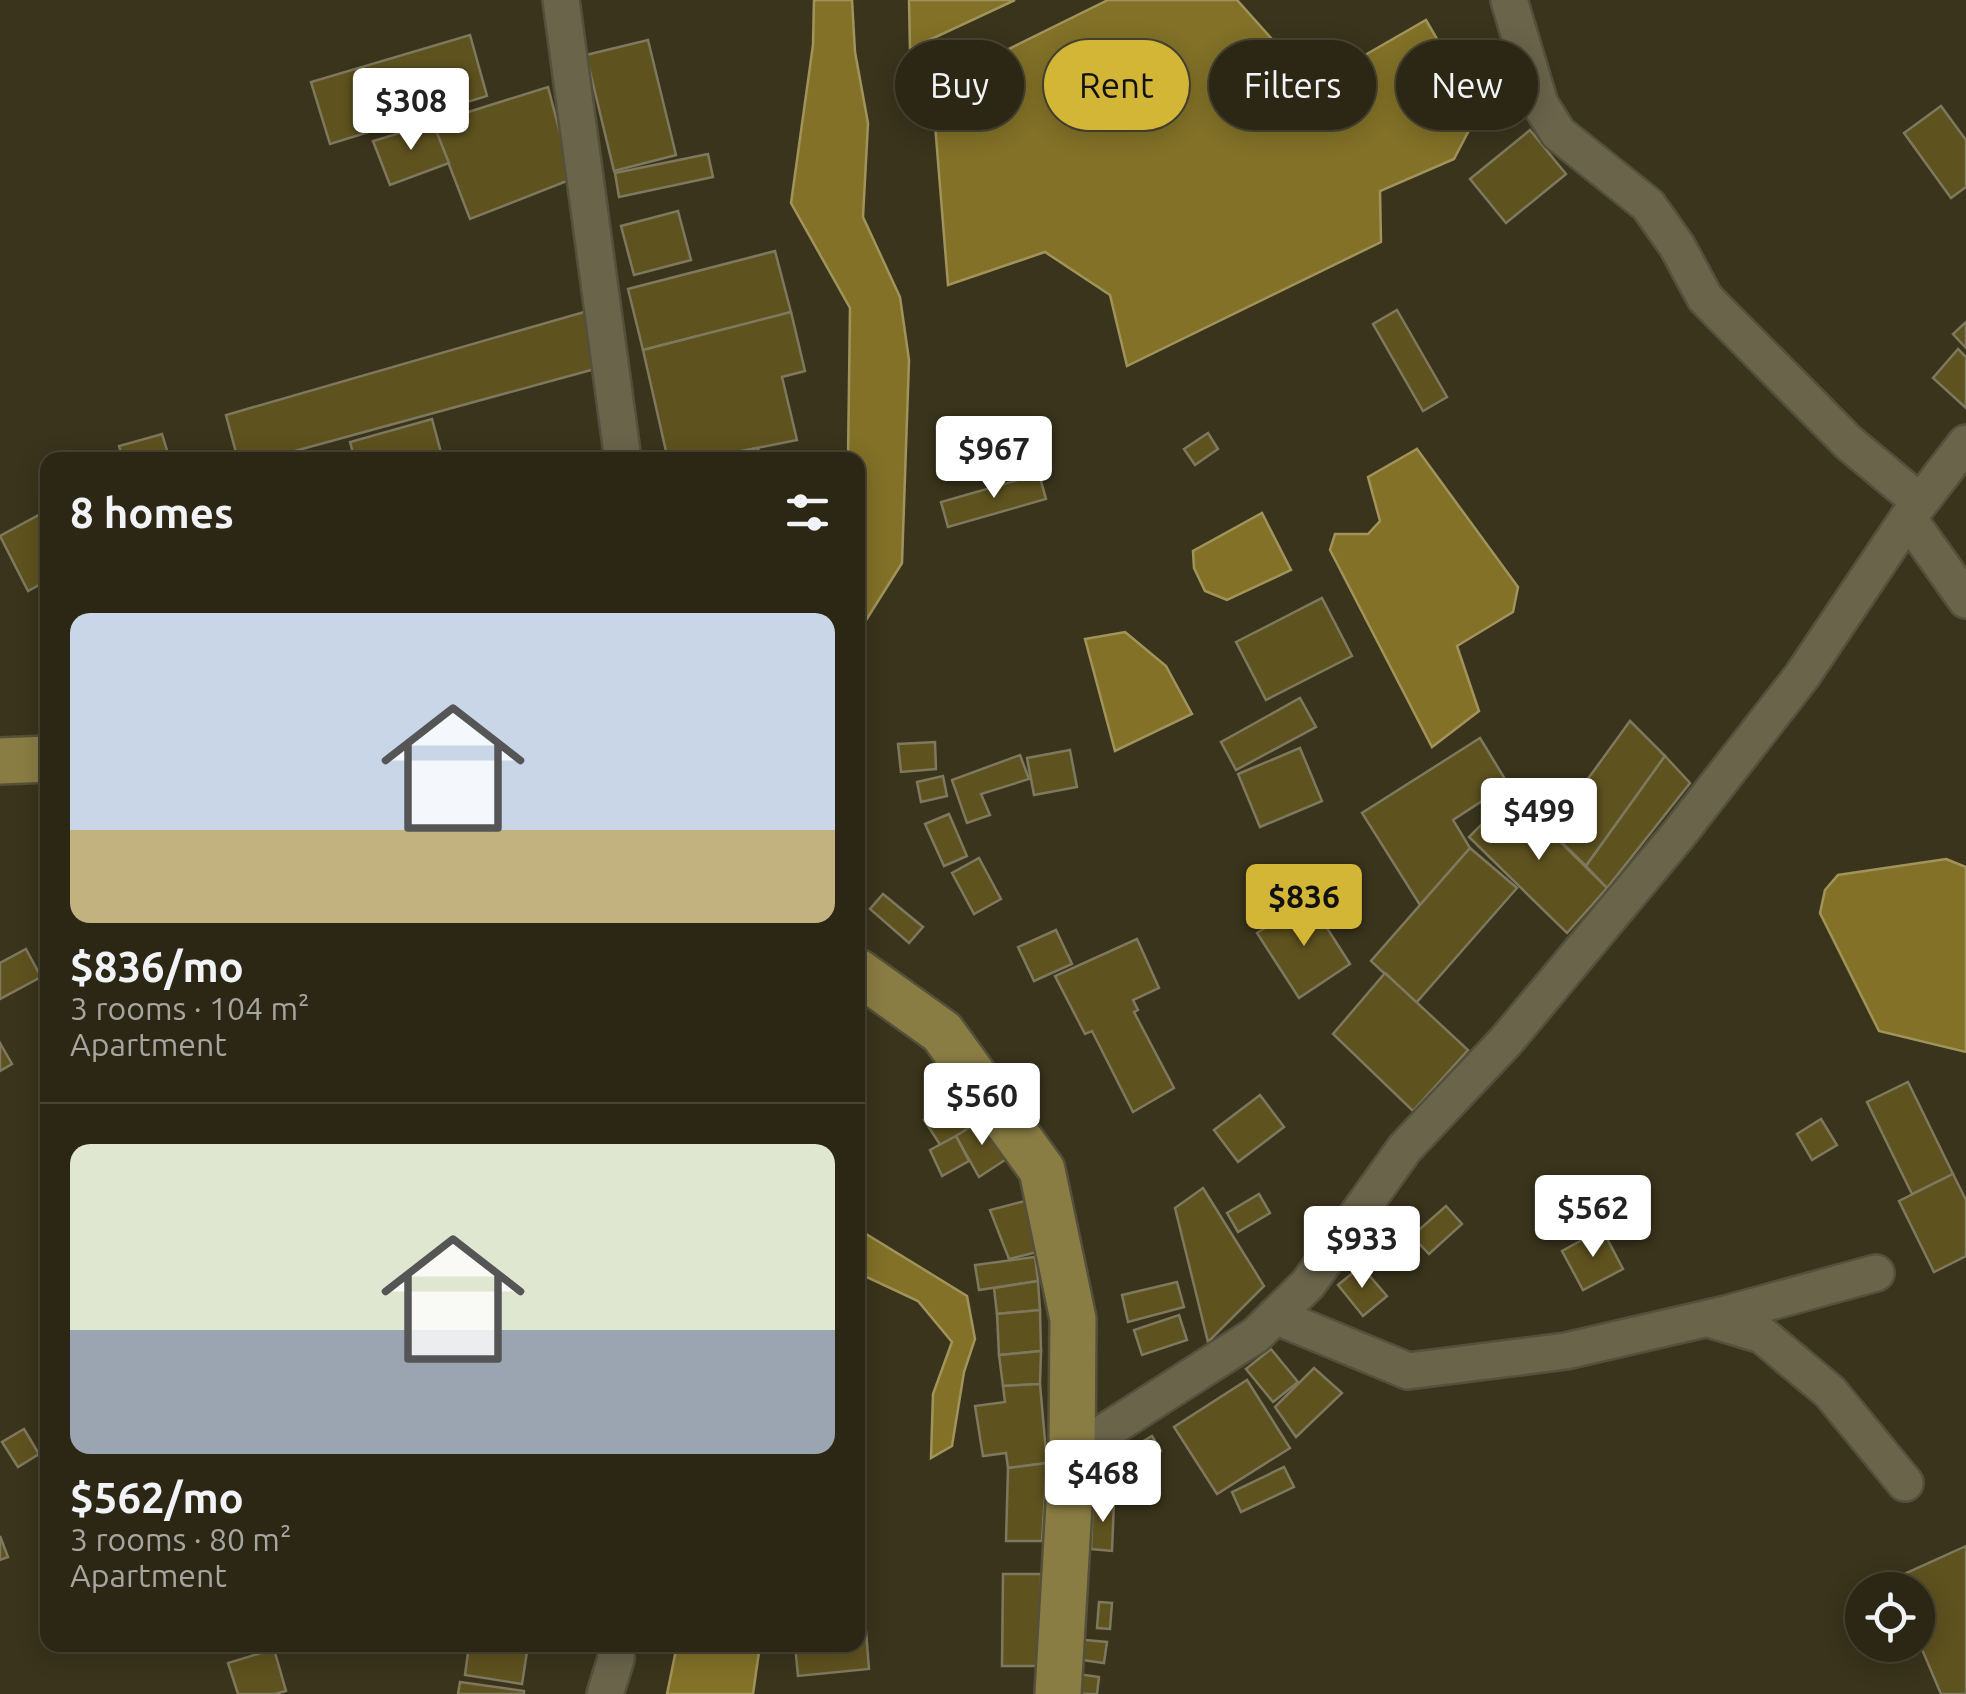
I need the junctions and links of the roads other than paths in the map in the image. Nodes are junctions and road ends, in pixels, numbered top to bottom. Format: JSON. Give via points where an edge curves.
{"nodes":[{"id":1,"x":561,"y":0,"type":"edge"},
{"id":2,"x":1509,"y":0,"type":"edge"},
{"id":3,"x":1966,"y":444,"type":"edge"},
{"id":4,"x":623,"y":452,"type":"edge"},
{"id":5,"x":1914,"y":510,"type":"junction"},
{"id":6,"x":1966,"y":600,"type":"edge"},
{"id":7,"x":40,"y":759,"type":"edge"},
{"id":8,"x":0,"y":761,"type":"edge"},
{"id":9,"x":865,"y":977,"type":"edge"},
{"id":10,"x":1876,"y":1272,"type":"dead end"},
{"id":11,"x":1275,"y":1316,"type":"junction"},
{"id":12,"x":1708,"y":1318,"type":"junction"},
{"id":13,"x":1072,"y":1453,"type":"junction"},
{"id":14,"x":1905,"y":1483,"type":"dead end"},
{"id":15,"x":616,"y":1652,"type":"edge"},
{"id":16,"x":604,"y":1694,"type":"edge"},
{"id":17,"x":1058,"y":1694,"type":"edge"}],
"edges":[{"from":1,"to":4,"type":"street"},
{"from":2,"to":5,"type":"street","via":[[1540,104],[1558,132],[1648,205],[1706,298]]},
{"from":3,"to":5,"type":"street"},
{"from":5,"to":6,"type":"street"},
{"from":5,"to":11,"type":"street","via":[[1802,676],[1678,835],[1506,1042],[1405,1148],[1308,1284]]},
{"from":7,"to":8,"type":"main road"},
{"from":9,"to":13,"type":"main road","via":[[942,1032],[1042,1170],[1072,1319]]},
{"from":10,"to":12,"type":"street"},
{"from":11,"to":12,"type":"street","via":[[1408,1371],[1566,1351]]},
{"from":11,"to":13,"type":"street","via":[[1256,1335]]},
{"from":12,"to":14,"type":"street","via":[[1762,1335],[1830,1392]]},
{"from":13,"to":17,"type":"main road"},
{"from":15,"to":16,"type":"street"}]}
